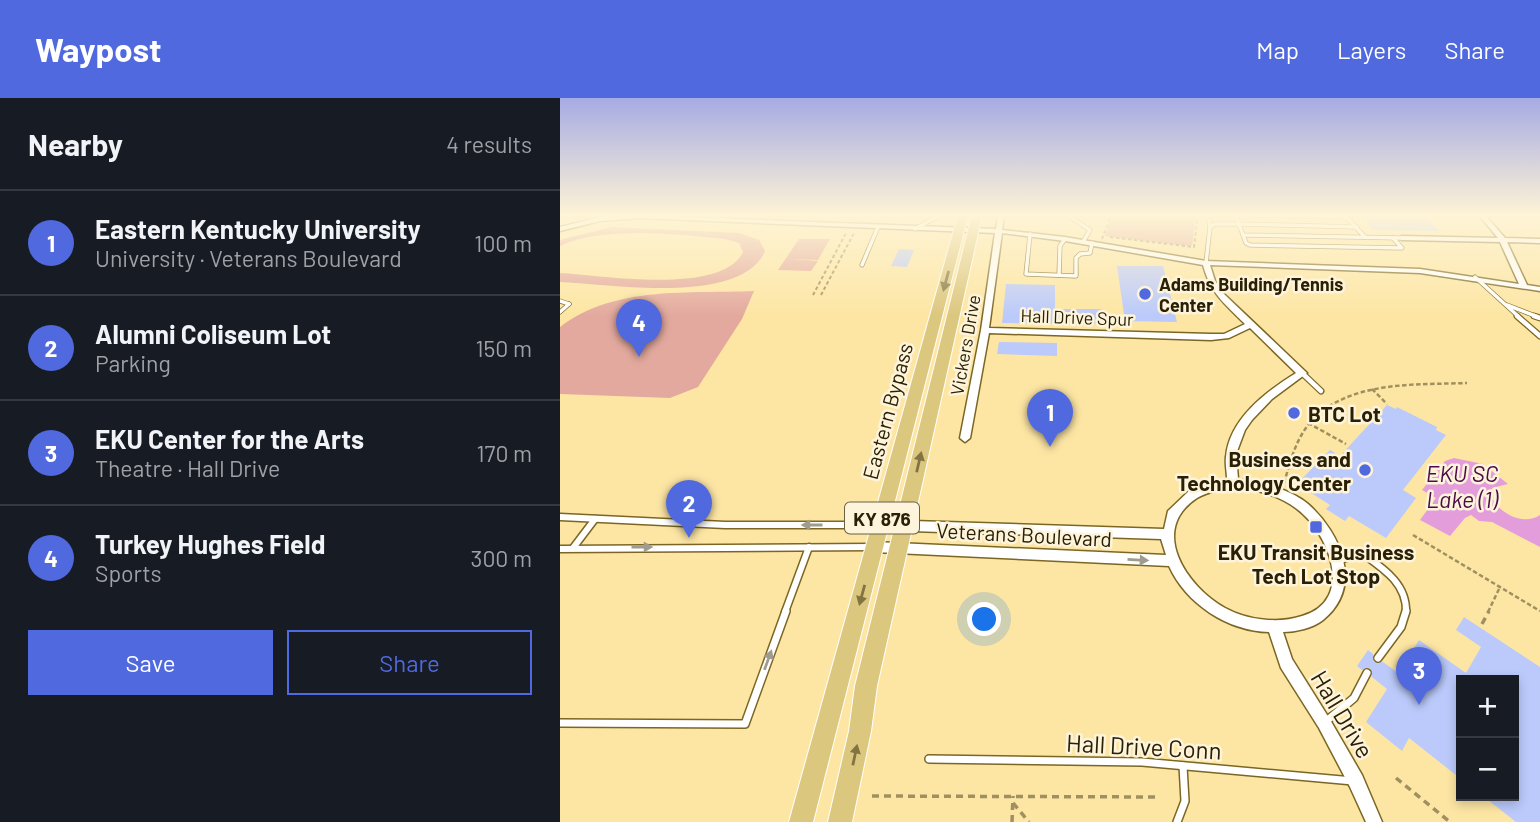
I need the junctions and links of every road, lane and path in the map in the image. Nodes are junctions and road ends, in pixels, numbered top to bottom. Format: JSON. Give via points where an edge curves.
{"nodes":[{"id":1,"x":838,"y":249,"type":"edge"},
{"id":2,"x":846,"y":249,"type":"edge"},
{"id":3,"x":869,"y":249,"type":"edge"},
{"id":4,"x":960,"y":249,"type":"edge"},
{"id":5,"x":963,"y":249,"type":"edge"},
{"id":6,"x":996,"y":249,"type":"edge"},
{"id":7,"x":1029,"y":249,"type":"edge"},
{"id":8,"x":1060,"y":249,"type":"edge"},
{"id":9,"x":1091,"y":249,"type":"edge"},
{"id":10,"x":1127,"y":249,"type":"edge"},
{"id":11,"x":1208,"y":249,"type":"edge"},
{"id":12,"x":1508,"y":249,"type":"edge"},
{"id":13,"x":1206,"y":262,"type":"junction"},
{"id":14,"x":863,"y":265,"type":"dead end"},
{"id":15,"x":1059,"y":275,"type":"junction"},
{"id":16,"x":1475,"y":277,"type":"junction"},
{"id":17,"x":1524,"y":286,"type":"junction"},
{"id":18,"x":1540,"y":289,"type":"edge"},
{"id":19,"x":813,"y":295,"type":"dead end"},
{"id":20,"x":821,"y":295,"type":"dead end"},
{"id":21,"x":560,"y":302,"type":"edge"},
{"id":22,"x":1505,"y":304,"type":"junction"},
{"id":23,"x":560,"y":312,"type":"edge"},
{"id":24,"x":1540,"y":318,"type":"edge"},
{"id":25,"x":1249,"y":325,"type":"junction"},
{"id":26,"x":985,"y":330,"type":"junction"},
{"id":27,"x":1540,"y":336,"type":"edge"},
{"id":28,"x":1302,"y":373,"type":"junction"},
{"id":29,"x":1467,"y":383,"type":"dead end"},
{"id":30,"x":1372,"y":389,"type":"junction"},
{"id":31,"x":1321,"y":391,"type":"dead end"},
{"id":32,"x":1387,"y":404,"type":"dead end"},
{"id":33,"x":1308,"y":423,"type":"junction"},
{"id":34,"x":965,"y":438,"type":"dead end"},
{"id":35,"x":1346,"y":444,"type":"dead end"},
{"id":36,"x":1233,"y":482,"type":"junction"},
{"id":37,"x":1283,"y":487,"type":"dead end"},
{"id":38,"x":560,"y":517,"type":"edge"},
{"id":39,"x":595,"y":519,"type":"junction"},
{"id":40,"x":880,"y":525,"type":"junction"},
{"id":41,"x":905,"y":525,"type":"junction"},
{"id":42,"x":1167,"y":534,"type":"junction"},
{"id":43,"x":1413,"y":535,"type":"dead end"},
{"id":44,"x":808,"y":547,"type":"junction"},
{"id":45,"x":874,"y":547,"type":"junction"},
{"id":46,"x":900,"y":547,"type":"junction"},
{"id":47,"x":573,"y":548,"type":"junction"},
{"id":48,"x":560,"y":549,"type":"edge"},
{"id":49,"x":1339,"y":560,"type":"junction"},
{"id":50,"x":1172,"y":561,"type":"junction"},
{"id":51,"x":1500,"y":587,"type":"junction"},
{"id":52,"x":1540,"y":611,"type":"edge"},
{"id":53,"x":1482,"y":624,"type":"dead end"},
{"id":54,"x":1275,"y":629,"type":"junction"},
{"id":55,"x":1378,"y":658,"type":"dead end"},
{"id":56,"x":1367,"y":673,"type":"dead end"},
{"id":57,"x":560,"y":723,"type":"edge"},
{"id":58,"x":1324,"y":723,"type":"junction"},
{"id":59,"x":929,"y":759,"type":"dead end"},
{"id":60,"x":1182,"y":766,"type":"junction"},
{"id":61,"x":1396,"y":778,"type":"dead end"},
{"id":62,"x":1356,"y":781,"type":"junction"},
{"id":63,"x":872,"y":796,"type":"dead end"},
{"id":64,"x":1013,"y":796,"type":"junction"},
{"id":65,"x":1154,"y":797,"type":"dead end"},
{"id":66,"x":1013,"y":803,"type":"junction"},
{"id":67,"x":802,"y":822,"type":"edge"},
{"id":68,"x":840,"y":822,"type":"edge"},
{"id":69,"x":1012,"y":822,"type":"edge"},
{"id":70,"x":1028,"y":822,"type":"edge"},
{"id":71,"x":1177,"y":822,"type":"edge"},
{"id":72,"x":1374,"y":822,"type":"edge"},
{"id":73,"x":1450,"y":822,"type":"edge"}],
"edges":[{"from":1,"to":19,"type":"path"},
{"from":2,"to":20,"type":"path"},
{"from":3,"to":14,"type":"lane"},
{"from":4,"to":40,"type":"main road","name":"Eastern Bypass","number":"KY 876","one_way":true},
{"from":41,"to":5,"type":"main road","name":"Eastern Bypass","number":"KY 876","one_way":true},
{"from":6,"to":26,"type":"street","name":"Vickers Drive"},
{"from":7,"to":15,"type":"lane","via":[[1026,274]]},
{"from":8,"to":15,"type":"lane"},
{"from":9,"to":15,"type":"lane","via":[[1076,258],[1076,276]]},
{"from":10,"to":13,"type":"street"},
{"from":11,"to":13,"type":"lane"},
{"from":12,"to":17,"type":"street"},
{"from":13,"to":16,"type":"street"},
{"from":13,"to":25,"type":"street","via":[[1217,293]]},
{"from":16,"to":17,"type":"street"},
{"from":16,"to":22,"type":"lane"},
{"from":17,"to":18,"type":"street"},
{"from":21,"to":23,"type":"lane","via":[[569,304]]},
{"from":22,"to":24,"type":"lane"},
{"from":22,"to":27,"type":"lane"},
{"from":25,"to":26,"type":"street","name":"Hall Drive Spur","via":[[1226,336],[1211,337]]},
{"from":25,"to":28,"type":"street"},
{"from":26,"to":34,"type":"street","name":"Vickers Drive"},
{"from":28,"to":31,"type":"lane"},
{"from":28,"to":36,"type":"street","via":[[1246,421],[1232,452]]},
{"from":29,"to":30,"type":"path"},
{"from":30,"to":32,"type":"path"},
{"from":30,"to":33,"type":"path","via":[[1332,403]]},
{"from":33,"to":35,"type":"path"},
{"from":33,"to":37,"type":"path","via":[[1288,461]]},
{"from":36,"to":42,"type":"street","via":[[1189,495],[1174,512]]},
{"from":36,"to":49,"type":"street","via":[[1282,494],[1302,506],[1326,532]]},
{"from":38,"to":39,"type":"lane"},
{"from":40,"to":39,"type":"lane","one_way":true},
{"from":39,"to":47,"type":"lane"},
{"from":40,"to":41,"type":"street","name":"Veterans Boulevard"},
{"from":40,"to":45,"type":"main road","name":"Eastern Bypass","number":"KY 876"},
{"from":41,"to":42,"type":"street","name":"Veterans Boulevard"},
{"from":41,"to":46,"type":"main road","name":"Eastern Bypass","number":"KY 876"},
{"from":42,"to":50,"type":"street"},
{"from":43,"to":51,"type":"path"},
{"from":44,"to":45,"type":"lane"},
{"from":47,"to":44,"type":"lane","one_way":true},
{"from":57,"to":44,"type":"lane","one_way":true,"via":[[744,724]]},
{"from":45,"to":46,"type":"street","name":"Veterans Boulevard"},
{"from":45,"to":67,"type":"main road","name":"Eastern Bypass","number":"KY 876","one_way":true},
{"from":46,"to":50,"type":"street","name":"Veterans Boulevard","one_way":true},
{"from":68,"to":46,"type":"main road","name":"Eastern Bypass","number":"KY 876","one_way":true,"via":[[866,686]]},
{"from":47,"to":48,"type":"lane"},
{"from":49,"to":54,"type":"street","via":[[1337,594],[1324,612],[1302,625]]},
{"from":49,"to":55,"type":"lane","via":[[1363,554],[1392,576],[1404,593],[1409,610],[1399,635]]},
{"from":50,"to":54,"type":"street","via":[[1200,600],[1248,625]]},
{"from":51,"to":52,"type":"path"},
{"from":51,"to":53,"type":"path"},
{"from":54,"to":58,"type":"street","name":"Hall Drive","via":[[1286,663]]},
{"from":56,"to":58,"type":"lane","via":[[1354,698]]},
{"from":58,"to":62,"type":"street","name":"Hall Drive"},
{"from":59,"to":60,"type":"lane","name":"Hall Drive Conn"},
{"from":60,"to":62,"type":"lane","name":"Hall Drive Conn"},
{"from":60,"to":71,"type":"lane","via":[[1185,801]]},
{"from":61,"to":73,"type":"path"},
{"from":62,"to":72,"type":"street","name":"Hall Drive"},
{"from":63,"to":64,"type":"path"},
{"from":64,"to":65,"type":"path"},
{"from":64,"to":66,"type":"path"},
{"from":66,"to":69,"type":"path"},
{"from":66,"to":70,"type":"path"}]}
